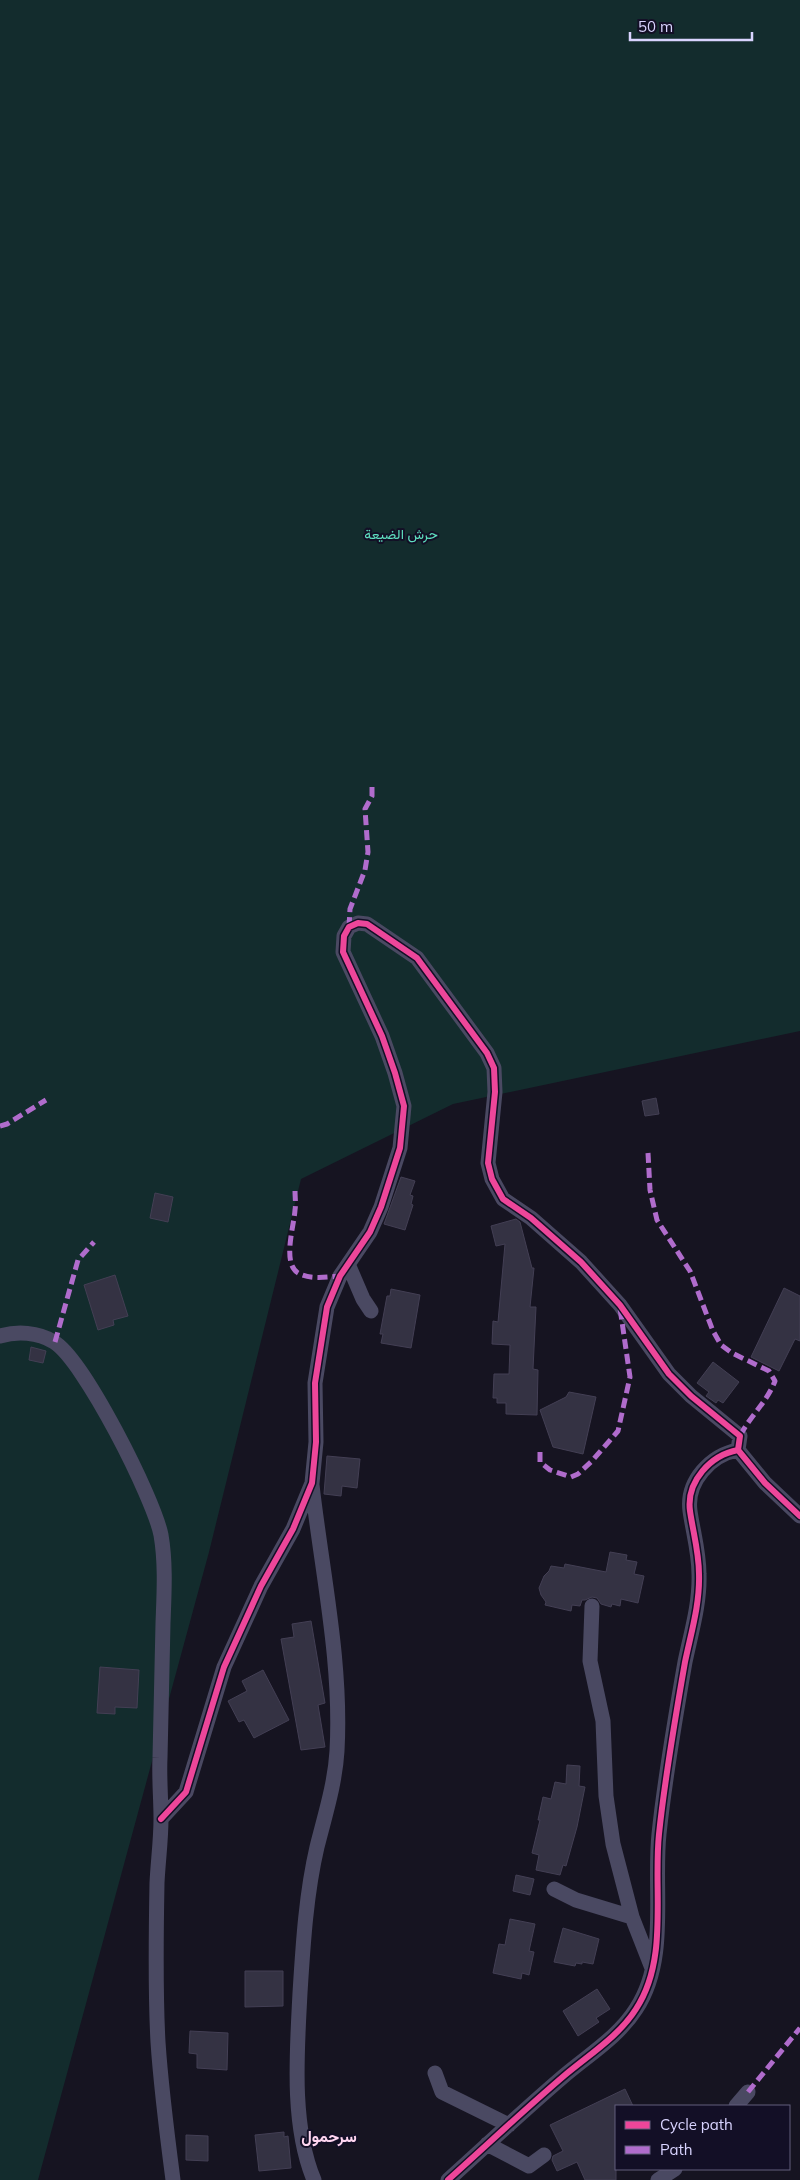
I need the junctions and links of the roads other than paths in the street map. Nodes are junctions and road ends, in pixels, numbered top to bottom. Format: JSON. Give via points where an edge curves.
{"nodes":[{"id":1,"x":348,"y":1264,"type":"junction"},
{"id":2,"x":371,"y":1310,"type":"dead end"},
{"id":3,"x":0,"y":1336,"type":"edge"},
{"id":4,"x":738,"y":1450,"type":"junction"},
{"id":5,"x":312,"y":1483,"type":"junction"},
{"id":6,"x":800,"y":1516,"type":"edge"},
{"id":7,"x":592,"y":1606,"type":"dead end"},
{"id":8,"x":161,"y":1819,"type":"junction"},
{"id":9,"x":554,"y":1889,"type":"dead end"},
{"id":10,"x":632,"y":1917,"type":"junction"},
{"id":11,"x":652,"y":1970,"type":"junction"},
{"id":12,"x":435,"y":2073,"type":"dead end"},
{"id":13,"x":748,"y":2092,"type":"dead end"},
{"id":14,"x":737,"y":2105,"type":"edge"},
{"id":15,"x":508,"y":2125,"type":"junction"},
{"id":16,"x":487,"y":2144,"type":"junction"},
{"id":17,"x":544,"y":2155,"type":"dead end"},
{"id":18,"x":673,"y":2170,"type":"edge"},
{"id":19,"x":173,"y":2180,"type":"edge"},
{"id":20,"x":314,"y":2180,"type":"edge"},
{"id":21,"x":448,"y":2180,"type":"edge"},
{"id":22,"x":658,"y":2180,"type":"edge"}],
"edges":[{"from":1,"to":2,"type":"street"},
{"from":1,"to":4,"type":"street","via":[[370,1232],[381,1207],[400,1148],[404,1106],[382,1036],[343,952],[348,927],[358,923],[379,931],[417,958],[487,1052],[494,1068],[495,1092],[488,1163],[492,1179],[503,1198],[581,1262],[620,1305],[669,1374],[740,1436]]},
{"from":1,"to":5,"type":"street","via":[[328,1308],[316,1374]]},
{"from":3,"to":8,"type":"street","via":[[34,1334],[55,1342],[76,1366],[98,1401],[151,1504],[160,1535],[163,1568]]},
{"from":4,"to":6,"type":"street","via":[[765,1483]]},
{"from":4,"to":11,"type":"street","via":[[706,1465],[697,1480],[690,1509],[698,1545],[699,1575],[696,1610],[662,1801]]},
{"from":5,"to":8,"type":"street","via":[[224,1667],[186,1792]]},
{"from":5,"to":20,"type":"street","via":[[338,1677],[337,1752],[330,1803],[317,1847],[310,1894],[299,2021],[302,2133],[307,2164]]},
{"from":7,"to":10,"type":"street","via":[[590,1661],[604,1721],[606,1796],[613,1844]]},
{"from":8,"to":19,"type":"street","via":[[157,1883],[158,2038]]},
{"from":9,"to":10,"type":"street","via":[[576,1900]]},
{"from":10,"to":11,"type":"street"},
{"from":11,"to":15,"type":"street","via":[[636,2009],[613,2036]]},
{"from":12,"to":15,"type":"street","via":[[442,2092]]},
{"from":13,"to":14,"type":"street"},
{"from":15,"to":16,"type":"street"},
{"from":16,"to":17,"type":"street","via":[[529,2166]]},
{"from":16,"to":21,"type":"street"},
{"from":18,"to":22,"type":"street"}]}
